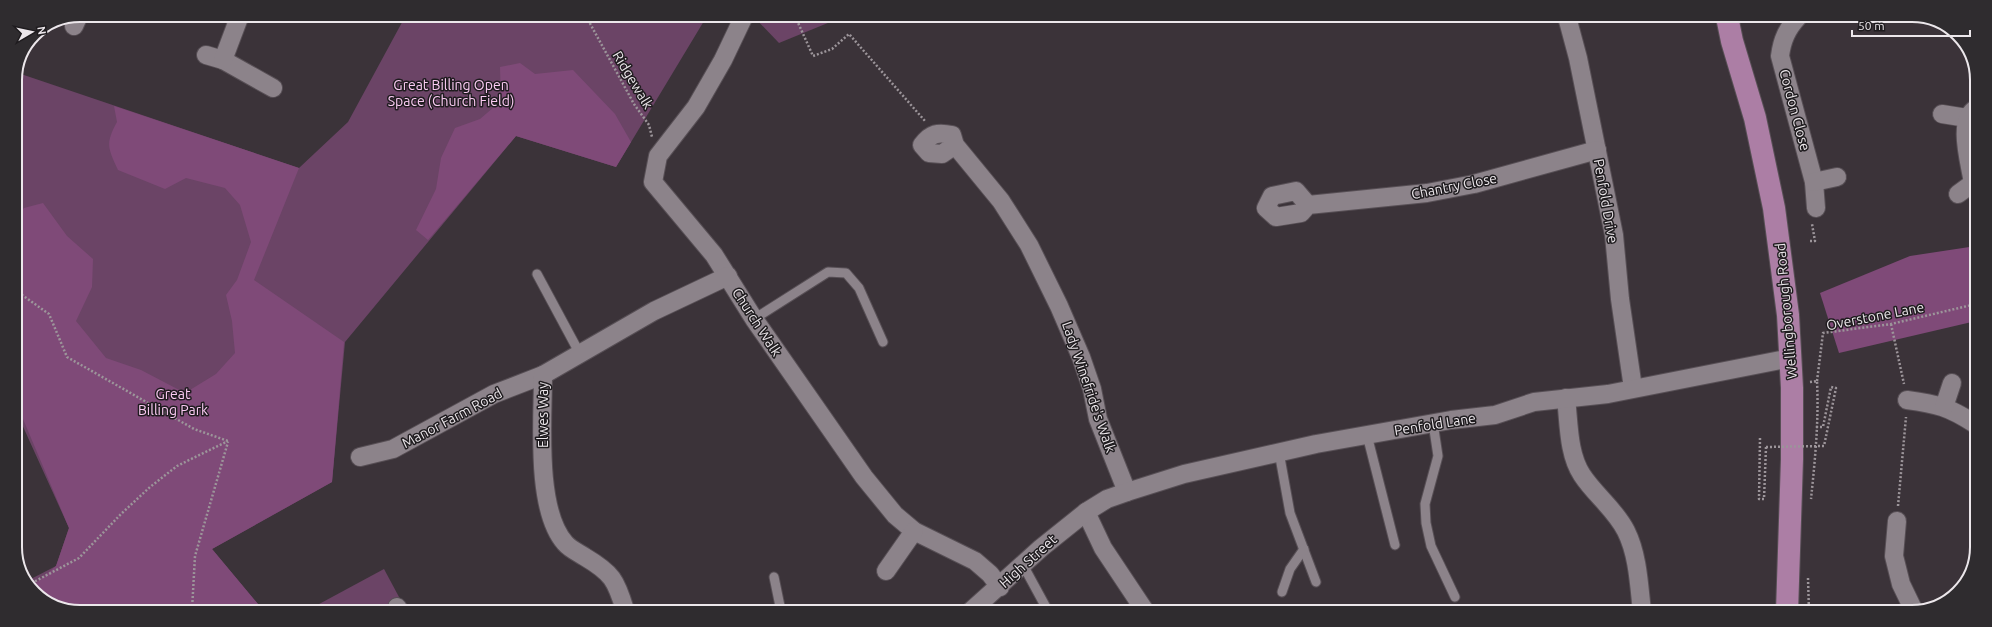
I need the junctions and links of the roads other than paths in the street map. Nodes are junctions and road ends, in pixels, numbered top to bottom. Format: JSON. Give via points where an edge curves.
{"nodes":[{"id":1,"x":236,"y":22,"type":"edge"},
{"id":2,"x":741,"y":22,"type":"edge"},
{"id":3,"x":1568,"y":22,"type":"edge"},
{"id":4,"x":1728,"y":22,"type":"edge"},
{"id":5,"x":1793,"y":22,"type":"edge"},
{"id":6,"x":273,"y":88,"type":"dead end"},
{"id":7,"x":1970,"y":113,"type":"edge"},
{"id":8,"x":1942,"y":114,"type":"dead end"},
{"id":9,"x":1970,"y":116,"type":"edge"},
{"id":10,"x":936,"y":134,"type":"road end"},
{"id":11,"x":1597,"y":150,"type":"junction"},
{"id":12,"x":1970,"y":154,"type":"edge"},
{"id":13,"x":1837,"y":177,"type":"dead end"},
{"id":14,"x":1814,"y":182,"type":"junction"},
{"id":15,"x":1970,"y":187,"type":"edge"},
{"id":16,"x":1958,"y":194,"type":"dead end"},
{"id":17,"x":1308,"y":205,"type":"dead end"},
{"id":18,"x":1816,"y":208,"type":"dead end"},
{"id":19,"x":537,"y":274,"type":"dead end"},
{"id":20,"x":728,"y":276,"type":"junction"},
{"id":21,"x":754,"y":319,"type":"junction"},
{"id":22,"x":883,"y":342,"type":"dead end"},
{"id":23,"x":580,"y":354,"type":"junction"},
{"id":24,"x":1791,"y":358,"type":"junction"},
{"id":25,"x":543,"y":375,"type":"junction"},
{"id":26,"x":1952,"y":383,"type":"dead end"},
{"id":27,"x":1633,"y":388,"type":"junction"},
{"id":28,"x":1566,"y":398,"type":"junction"},
{"id":29,"x":1907,"y":400,"type":"road end"},
{"id":30,"x":1944,"y":407,"type":"junction"},
{"id":31,"x":1970,"y":421,"type":"edge"},
{"id":32,"x":1433,"y":423,"type":"junction"},
{"id":33,"x":1366,"y":435,"type":"junction"},
{"id":34,"x":1279,"y":452,"type":"junction"},
{"id":35,"x":360,"y":458,"type":"dead end"},
{"id":36,"x":1126,"y":492,"type":"junction"},
{"id":37,"x":1086,"y":512,"type":"junction"},
{"id":38,"x":1897,"y":521,"type":"road end"},
{"id":39,"x":914,"y":531,"type":"junction"},
{"id":40,"x":1395,"y":545,"type":"dead end"},
{"id":41,"x":1304,"y":549,"type":"junction"},
{"id":42,"x":1023,"y":565,"type":"junction"},
{"id":43,"x":886,"y":571,"type":"dead end"},
{"id":44,"x":774,"y":577,"type":"dead end"},
{"id":45,"x":1316,"y":582,"type":"dead end"},
{"id":46,"x":1000,"y":587,"type":"junction"},
{"id":47,"x":1282,"y":592,"type":"dead end"},
{"id":48,"x":1455,"y":597,"type":"dead end"},
{"id":49,"x":623,"y":605,"type":"edge"},
{"id":50,"x":780,"y":605,"type":"edge"},
{"id":51,"x":978,"y":605,"type":"edge"},
{"id":52,"x":1045,"y":605,"type":"edge"},
{"id":53,"x":1141,"y":605,"type":"edge"},
{"id":54,"x":1641,"y":605,"type":"edge"},
{"id":55,"x":1787,"y":605,"type":"edge"},
{"id":56,"x":1911,"y":605,"type":"edge"}],
"edges":[{"from":1,"to":6,"type":"street","via":[[214,57]]},
{"from":2,"to":20,"type":"street","name":"Church Walk","via":[[696,107],[658,156],[653,182],[714,255]]},
{"from":3,"to":11,"type":"street","name":"Penfold Drive"},
{"from":4,"to":24,"type":"main road","name":"Wellingborough Road","via":[[1757,123],[1774,208],[1784,273]]},
{"from":5,"to":14,"type":"street","name":"Cordon Close","via":[[1782,40],[1780,56]]},
{"from":7,"to":8,"type":"street"},
{"from":9,"to":12,"type":"street","via":[[1965,125]]},
{"from":10,"to":36,"type":"street","name":"Lady Winefride's Walk","via":[[929,135],[922,145],[929,153],[942,154],[955,145],[1001,201],[1029,245],[1081,357],[1092,389],[1098,419]]},
{"from":11,"to":17,"type":"street","name":"Chantry Close","via":[[1474,184],[1427,193]]},
{"from":11,"to":27,"type":"street","name":"Penfold Drive","via":[[1614,235]]},
{"from":13,"to":14,"type":"street"},
{"from":14,"to":18,"type":"street","name":"Cordon Close"},
{"from":15,"to":16,"type":"street"},
{"from":19,"to":23,"type":"lane"},
{"from":20,"to":21,"type":"street","name":"Church Walk"},
{"from":20,"to":23,"type":"street","name":"Elwes Way","via":[[654,311]]},
{"from":21,"to":22,"type":"lane","via":[[828,272],[846,273],[859,288]]},
{"from":21,"to":39,"type":"street","name":"Church Walk","via":[[864,477],[895,515]]},
{"from":23,"to":25,"type":"street","name":"Elwes Way"},
{"from":24,"to":27,"type":"street","name":"Penfold Lane"},
{"from":24,"to":55,"type":"main road","name":"Wellingborough Road","via":[[1792,459]]},
{"from":25,"to":35,"type":"street","name":"Manor Farm Road","via":[[494,394],[393,449]]},
{"from":25,"to":49,"type":"street","name":"Elwes Way","via":[[544,474],[547,501],[554,527],[566,545],[605,569],[618,588]]},
{"from":26,"to":30,"type":"street"},
{"from":27,"to":28,"type":"street","name":"Penfold Lane","via":[[1608,394]]},
{"from":28,"to":32,"type":"street","name":"Penfold Lane","via":[[1534,402],[1495,415]]},
{"from":28,"to":54,"type":"street","via":[[1572,450],[1582,475],[1610,506],[1628,537],[1634,554]]},
{"from":29,"to":30,"type":"street"},
{"from":30,"to":31,"type":"street"},
{"from":32,"to":33,"type":"street","name":"Penfold Lane"},
{"from":32,"to":48,"type":"lane","via":[[1438,456],[1425,504],[1426,523],[1431,546]]},
{"from":33,"to":34,"type":"street","name":"Penfold Lane"},
{"from":33,"to":40,"type":"lane"},
{"from":34,"to":36,"type":"street","name":"Penfold Lane","via":[[1184,474]]},
{"from":34,"to":41,"type":"lane","via":[[1290,513]]},
{"from":36,"to":37,"type":"street","name":"Penfold Lane","via":[[1107,499]]},
{"from":37,"to":42,"type":"street","name":"High Street"},
{"from":37,"to":53,"type":"street","via":[[1102,548]]},
{"from":38,"to":56,"type":"street","via":[[1891,576],[1901,584]]},
{"from":39,"to":43,"type":"street"},
{"from":39,"to":46,"type":"street","name":"Church Walk","via":[[975,561]]},
{"from":41,"to":45,"type":"lane"},
{"from":41,"to":47,"type":"lane","via":[[1290,569]]},
{"from":42,"to":46,"type":"street","name":"High Street"},
{"from":42,"to":52,"type":"lane"},
{"from":44,"to":50,"type":"lane"},
{"from":46,"to":51,"type":"street","name":"High Street"}]}
